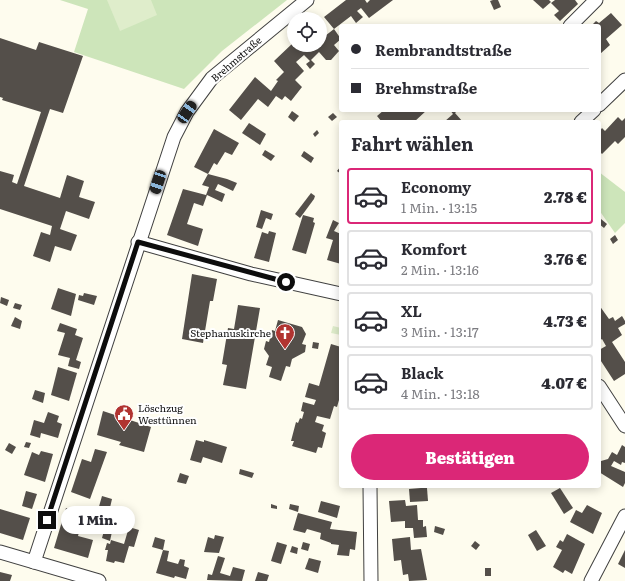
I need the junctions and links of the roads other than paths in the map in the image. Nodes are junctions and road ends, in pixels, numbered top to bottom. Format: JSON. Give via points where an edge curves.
{"nodes":[{"id":1,"x":307,"y":0,"type":"edge"},
{"id":2,"x":596,"y":0,"type":"edge"},
{"id":3,"x":572,"y":24,"type":"edge"},
{"id":4,"x":625,"y":80,"type":"edge"},
{"id":5,"x":601,"y":103,"type":"edge"},
{"id":6,"x":592,"y":112,"type":"edge"},
{"id":7,"x":583,"y":120,"type":"edge"},
{"id":8,"x":138,"y":242,"type":"junction"},
{"id":9,"x":339,"y":294,"type":"edge"},
{"id":10,"x":601,"y":389,"type":"edge"},
{"id":11,"x":625,"y":426,"type":"edge"},
{"id":12,"x":370,"y":488,"type":"edge"},
{"id":13,"x":625,"y":516,"type":"edge"},
{"id":14,"x":0,"y":552,"type":"edge"},
{"id":15,"x":34,"y":562,"type":"junction"},
{"id":16,"x":99,"y":581,"type":"edge"},
{"id":17,"x":371,"y":581,"type":"edge"},
{"id":18,"x":591,"y":581,"type":"edge"}],
"edges":[{"from":1,"to":8,"type":"street","name":"Brehmstraße","via":[[212,78],[201,90],[174,137]]},
{"from":2,"to":3,"type":"street"},
{"from":4,"to":5,"type":"street"},
{"from":6,"to":7,"type":"street"},
{"from":8,"to":9,"type":"street","via":[[251,274]]},
{"from":8,"to":15,"type":"street","name":"Brehmstraße"},
{"from":10,"to":11,"type":"street"},
{"from":12,"to":17,"type":"street"},
{"from":13,"to":18,"type":"street"},
{"from":14,"to":15,"type":"street"},
{"from":15,"to":16,"type":"street"}]}
